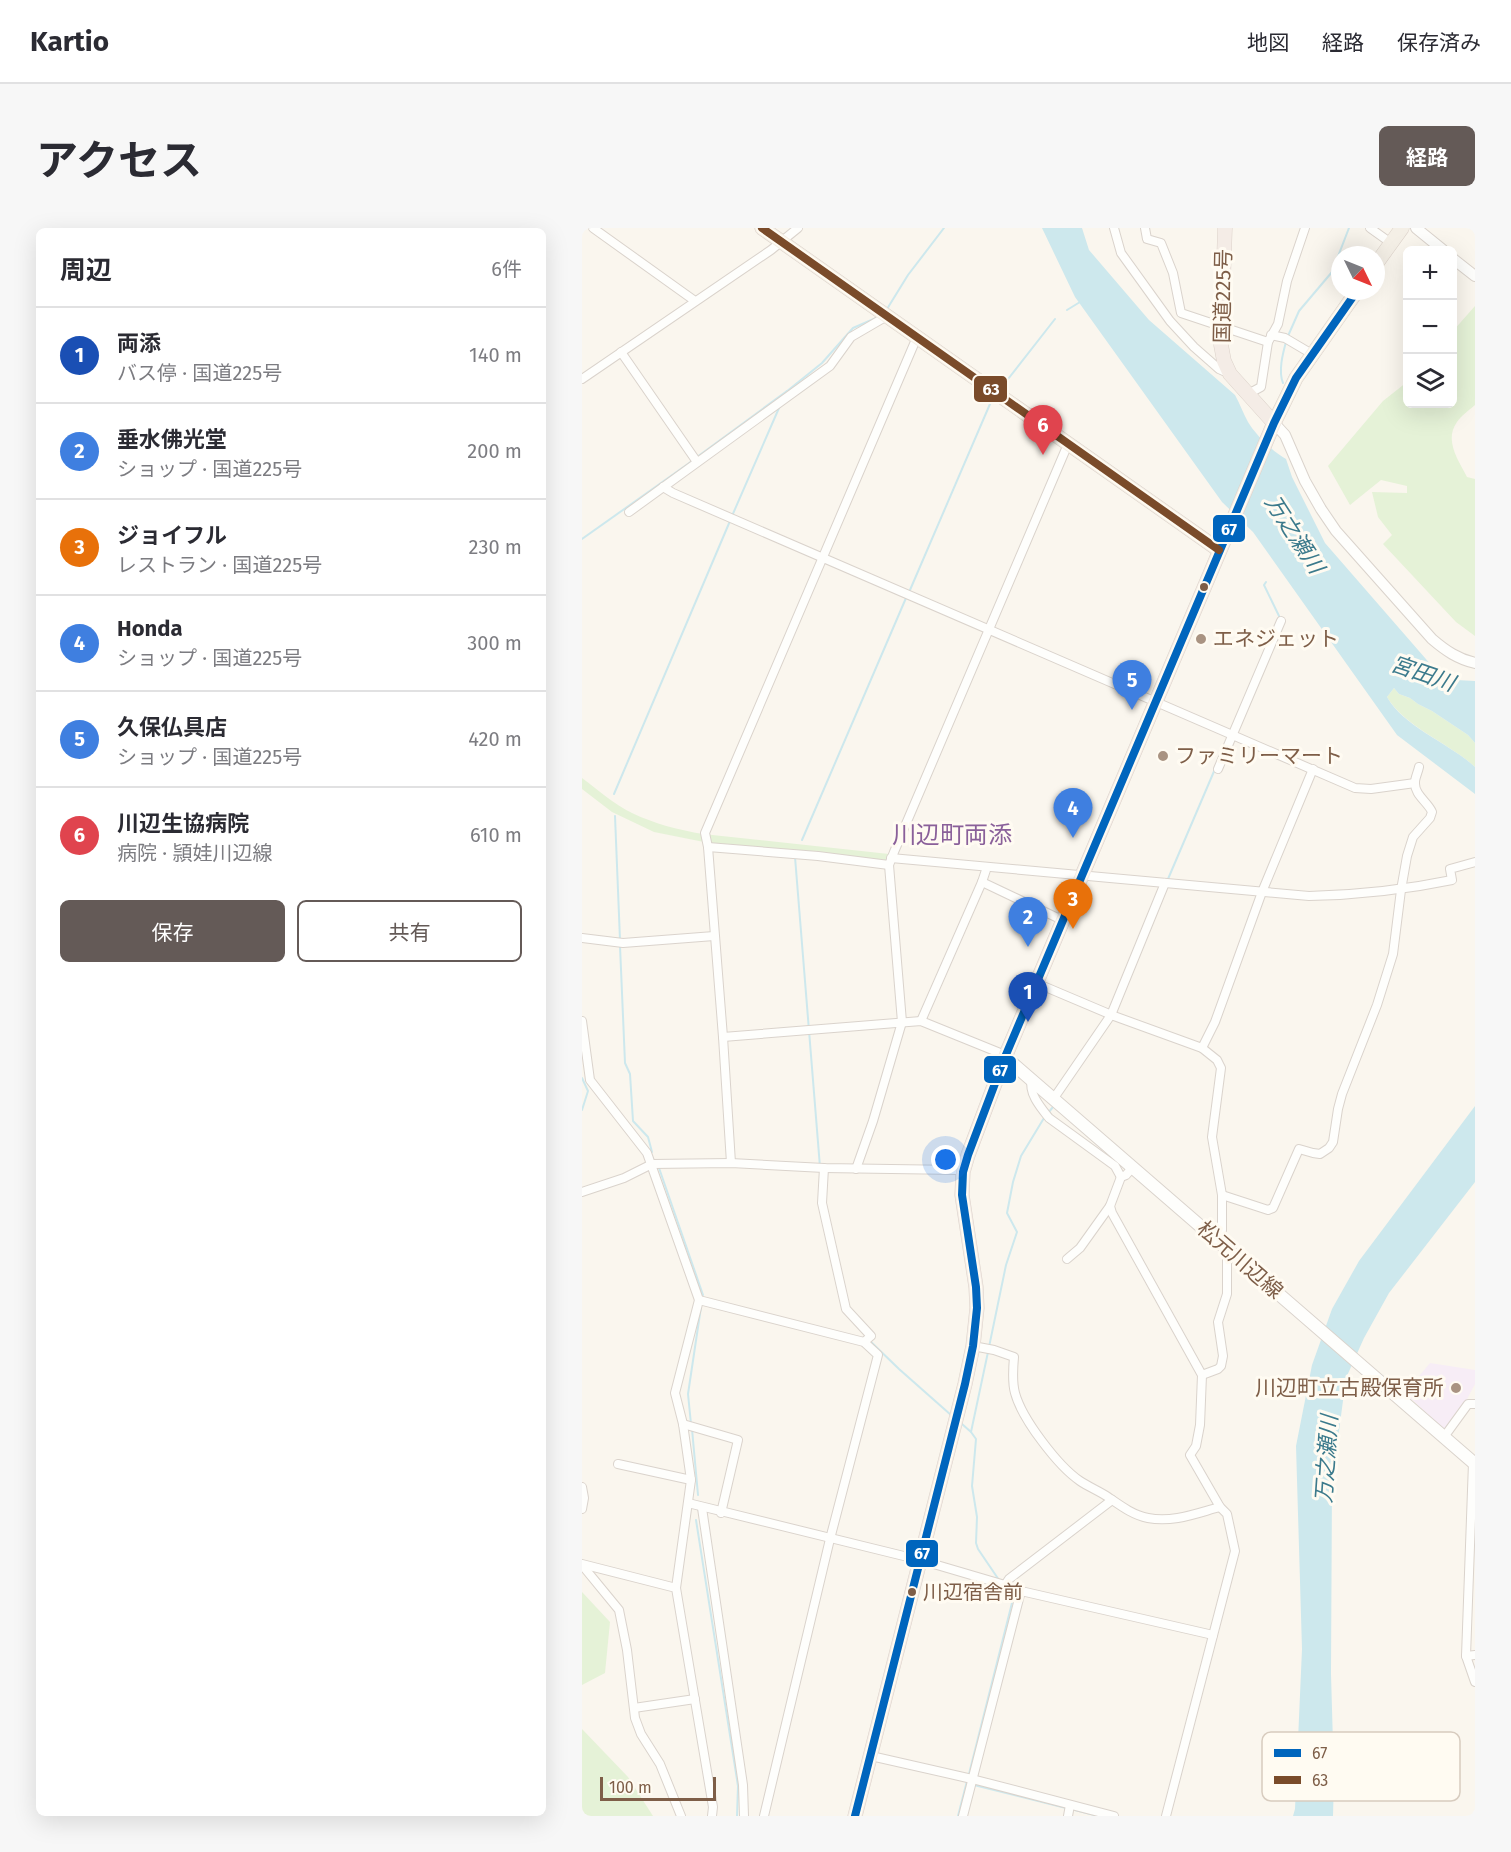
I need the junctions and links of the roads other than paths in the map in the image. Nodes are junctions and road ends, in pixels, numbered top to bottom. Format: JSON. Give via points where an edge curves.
{"nodes":[{"id":1,"x":593,"y":228,"type":"edge"},
{"id":2,"x":762,"y":228,"type":"edge"},
{"id":3,"x":798,"y":228,"type":"edge"},
{"id":4,"x":1114,"y":228,"type":"edge"},
{"id":5,"x":1145,"y":228,"type":"edge"},
{"id":6,"x":1225,"y":228,"type":"edge"},
{"id":7,"x":1305,"y":228,"type":"edge"},
{"id":8,"x":1370,"y":228,"type":"edge"},
{"id":9,"x":1402,"y":228,"type":"edge"},
{"id":10,"x":1416,"y":228,"type":"edge"},
{"id":11,"x":781,"y":241,"type":"junction"},
{"id":12,"x":1391,"y":243,"type":"junction"},
{"id":13,"x":1438,"y":246,"type":"edge"},
{"id":14,"x":1385,"y":251,"type":"edge"},
{"id":15,"x":1457,"y":262,"type":"edge"},
{"id":16,"x":1475,"y":276,"type":"edge"},
{"id":17,"x":1351,"y":300,"type":"edge"},
{"id":18,"x":695,"y":301,"type":"junction"},
{"id":19,"x":884,"y":314,"type":"junction"},
{"id":20,"x":1221,"y":327,"type":"junction"},
{"id":21,"x":917,"y":337,"type":"junction"},
{"id":22,"x":1270,"y":338,"type":"junction"},
{"id":23,"x":621,"y":352,"type":"junction"},
{"id":24,"x":1312,"y":354,"type":"junction"},
{"id":25,"x":1230,"y":374,"type":"junction"},
{"id":26,"x":582,"y":379,"type":"edge"},
{"id":27,"x":1248,"y":394,"type":"junction"},
{"id":28,"x":1274,"y":423,"type":"junction"},
{"id":29,"x":1068,"y":444,"type":"junction"},
{"id":30,"x":696,"y":460,"type":"junction"},
{"id":31,"x":663,"y":487,"type":"junction"},
{"id":32,"x":629,"y":512,"type":"dead end"},
{"id":33,"x":1219,"y":550,"type":"junction"},
{"id":34,"x":822,"y":558,"type":"junction"},
{"id":35,"x":1281,"y":621,"type":"dead end"},
{"id":36,"x":988,"y":629,"type":"junction"},
{"id":37,"x":1475,"y":663,"type":"edge"},
{"id":38,"x":1155,"y":703,"type":"junction"},
{"id":39,"x":1231,"y":733,"type":"junction"},
{"id":40,"x":1419,"y":767,"type":"dead end"},
{"id":41,"x":1218,"y":769,"type":"dead end"},
{"id":42,"x":1313,"y":769,"type":"junction"},
{"id":43,"x":1414,"y":783,"type":"junction"},
{"id":44,"x":708,"y":847,"type":"junction"},
{"id":45,"x":890,"y":862,"type":"junction"},
{"id":46,"x":1475,"y":862,"type":"edge"},
{"id":47,"x":987,"y":867,"type":"junction"},
{"id":48,"x":1082,"y":875,"type":"junction"},
{"id":49,"x":982,"y":882,"type":"junction"},
{"id":50,"x":1165,"y":883,"type":"junction"},
{"id":51,"x":1401,"y":890,"type":"junction"},
{"id":52,"x":1262,"y":892,"type":"junction"},
{"id":53,"x":1062,"y":920,"type":"junction"},
{"id":54,"x":714,"y":936,"type":"junction"},
{"id":55,"x":582,"y":938,"type":"edge"},
{"id":56,"x":1036,"y":983,"type":"junction"},
{"id":57,"x":1112,"y":1016,"type":"junction"},
{"id":58,"x":582,"y":1021,"type":"edge"},
{"id":59,"x":921,"y":1021,"type":"junction"},
{"id":60,"x":902,"y":1022,"type":"junction"},
{"id":61,"x":723,"y":1037,"type":"junction"},
{"id":62,"x":1202,"y":1048,"type":"junction"},
{"id":63,"x":1005,"y":1057,"type":"junction"},
{"id":64,"x":1032,"y":1080,"type":"junction"},
{"id":65,"x":1054,"y":1098,"type":"junction"},
{"id":66,"x":731,"y":1163,"type":"junction"},
{"id":67,"x":652,"y":1164,"type":"junction"},
{"id":68,"x":1133,"y":1167,"type":"junction"},
{"id":69,"x":821,"y":1168,"type":"junction"},
{"id":70,"x":856,"y":1169,"type":"junction"},
{"id":71,"x":963,"y":1172,"type":"junction"},
{"id":72,"x":1121,"y":1176,"type":"junction"},
{"id":73,"x":582,"y":1192,"type":"edge"},
{"id":74,"x":1222,"y":1195,"type":"junction"},
{"id":75,"x":1110,"y":1206,"type":"junction"},
{"id":76,"x":1216,"y":1239,"type":"junction"},
{"id":77,"x":1229,"y":1251,"type":"junction"},
{"id":78,"x":1067,"y":1259,"type":"dead end"},
{"id":79,"x":699,"y":1300,"type":"junction"},
{"id":80,"x":867,"y":1340,"type":"junction"},
{"id":81,"x":973,"y":1346,"type":"junction"},
{"id":82,"x":1202,"y":1375,"type":"junction"},
{"id":83,"x":1475,"y":1404,"type":"edge"},
{"id":84,"x":688,"y":1426,"type":"junction"},
{"id":85,"x":1444,"y":1437,"type":"junction"},
{"id":86,"x":618,"y":1464,"type":"dead end"},
{"id":87,"x":1474,"y":1464,"type":"edge"},
{"id":88,"x":691,"y":1480,"type":"junction"},
{"id":89,"x":582,"y":1487,"type":"edge"},
{"id":90,"x":1112,"y":1500,"type":"junction"},
{"id":91,"x":688,"y":1503,"type":"junction"},
{"id":92,"x":702,"y":1508,"type":"junction"},
{"id":93,"x":1220,"y":1508,"type":"junction"},
{"id":94,"x":582,"y":1509,"type":"edge"},
{"id":95,"x":721,"y":1513,"type":"junction"},
{"id":96,"x":831,"y":1539,"type":"junction"},
{"id":97,"x":920,"y":1560,"type":"junction"},
{"id":98,"x":582,"y":1565,"type":"edge"},
{"id":99,"x":1002,"y":1584,"type":"junction"},
{"id":100,"x":676,"y":1588,"type":"junction"},
{"id":101,"x":1021,"y":1591,"type":"junction"},
{"id":102,"x":1213,"y":1635,"type":"junction"},
{"id":103,"x":1471,"y":1655,"type":"edge"},
{"id":104,"x":1475,"y":1682,"type":"edge"},
{"id":105,"x":695,"y":1699,"type":"junction"},
{"id":106,"x":634,"y":1708,"type":"junction"},
{"id":107,"x":871,"y":1756,"type":"junction"},
{"id":108,"x":972,"y":1779,"type":"junction"},
{"id":109,"x":1069,"y":1810,"type":"edge"},
{"id":110,"x":681,"y":1816,"type":"edge"},
{"id":111,"x":712,"y":1816,"type":"edge"},
{"id":112,"x":744,"y":1816,"type":"edge"},
{"id":113,"x":764,"y":1816,"type":"edge"},
{"id":114,"x":855,"y":1816,"type":"edge"},
{"id":115,"x":963,"y":1816,"type":"edge"},
{"id":116,"x":1114,"y":1816,"type":"edge"},
{"id":117,"x":1166,"y":1816,"type":"edge"}],
"edges":[{"from":1,"to":18,"type":"street"},
{"from":2,"to":11,"type":"main road"},
{"from":3,"to":11,"type":"street"},
{"from":4,"to":25,"type":"street","via":[[1121,253],[1170,321],[1194,347]]},
{"from":5,"to":20,"type":"street","via":[[1147,239],[1161,243],[1173,273],[1181,313]]},
{"from":6,"to":20,"type":"highway","name":"国道225号"},
{"from":7,"to":22,"type":"street","via":[[1278,324]]},
{"from":8,"to":12,"type":"street"},
{"from":9,"to":12,"type":"main road"},
{"from":10,"to":13,"type":"street"},
{"from":11,"to":18,"type":"street"},
{"from":11,"to":19,"type":"main road"},
{"from":12,"to":14,"type":"main road"},
{"from":15,"to":16,"type":"street"},
{"from":17,"to":24,"type":"main road"},
{"from":18,"to":23,"type":"street"},
{"from":19,"to":21,"type":"main road"},
{"from":19,"to":30,"type":"street","via":[[851,337],[830,366]]},
{"from":20,"to":22,"type":"street"},
{"from":20,"to":25,"type":"highway","name":"国道225号","via":[[1224,361]]},
{"from":21,"to":29,"type":"main road"},
{"from":21,"to":34,"type":"street"},
{"from":22,"to":24,"type":"street","via":[[1288,340]]},
{"from":22,"to":27,"type":"street","via":[[1261,387]]},
{"from":23,"to":26,"type":"street"},
{"from":23,"to":30,"type":"street"},
{"from":24,"to":28,"type":"main road"},
{"from":25,"to":27,"type":"highway","name":"国道225号"},
{"from":27,"to":28,"type":"highway","name":"国道225号"},
{"from":28,"to":33,"type":"highway"},
{"from":28,"to":37,"type":"street","via":[[1285,435],[1305,481],[1336,531],[1432,639],[1445,651]]},
{"from":29,"to":33,"type":"main road"},
{"from":29,"to":36,"type":"street"},
{"from":30,"to":31,"type":"street"},
{"from":31,"to":32,"type":"street"},
{"from":31,"to":34,"type":"street"},
{"from":33,"to":38,"type":"highway"},
{"from":34,"to":36,"type":"street"},
{"from":34,"to":44,"type":"street","via":[[710,820],[705,833]]},
{"from":35,"to":39,"type":"street"},
{"from":36,"to":38,"type":"street"},
{"from":36,"to":45,"type":"street"},
{"from":38,"to":39,"type":"street"},
{"from":38,"to":48,"type":"highway"},
{"from":39,"to":41,"type":"street"},
{"from":39,"to":42,"type":"street"},
{"from":40,"to":43,"type":"street"},
{"from":42,"to":43,"type":"street","via":[[1355,788]]},
{"from":42,"to":52,"type":"street"},
{"from":43,"to":51,"type":"street","via":[[1432,812],[1413,837]]},
{"from":44,"to":45,"type":"street"},
{"from":44,"to":54,"type":"street"},
{"from":45,"to":47,"type":"street"},
{"from":45,"to":60,"type":"street"},
{"from":46,"to":51,"type":"street","via":[[1450,869],[1452,880]]},
{"from":47,"to":48,"type":"street"},
{"from":47,"to":49,"type":"street"},
{"from":48,"to":50,"type":"street"},
{"from":48,"to":53,"type":"highway"},
{"from":49,"to":53,"type":"street"},
{"from":49,"to":59,"type":"street"},
{"from":50,"to":52,"type":"street"},
{"from":50,"to":57,"type":"street"},
{"from":51,"to":52,"type":"street","via":[[1309,896]]},
{"from":51,"to":74,"type":"street","via":[[1388,972],[1342,1094],[1333,1142],[1320,1154],[1299,1149],[1269,1210]]},
{"from":52,"to":62,"type":"street"},
{"from":53,"to":56,"type":"highway"},
{"from":54,"to":55,"type":"street","via":[[620,943]]},
{"from":54,"to":61,"type":"street"},
{"from":56,"to":57,"type":"street"},
{"from":56,"to":63,"type":"highway"},
{"from":57,"to":62,"type":"street"},
{"from":57,"to":65,"type":"street"},
{"from":58,"to":67,"type":"street","via":[[590,1080]]},
{"from":59,"to":60,"type":"street"},
{"from":59,"to":63,"type":"street"},
{"from":60,"to":61,"type":"street"},
{"from":60,"to":70,"type":"street"},
{"from":61,"to":66,"type":"street"},
{"from":62,"to":74,"type":"street","via":[[1221,1068],[1212,1137]]},
{"from":63,"to":64,"type":"main road","name":"松元川辺線"},
{"from":63,"to":71,"type":"highway"},
{"from":64,"to":65,"type":"main road","name":"松元川辺線"},
{"from":64,"to":72,"type":"street","via":[[1033,1094],[1049,1118],[1116,1166]]},
{"from":65,"to":68,"type":"main road","name":"松元川辺線"},
{"from":66,"to":67,"type":"street"},
{"from":66,"to":69,"type":"street"},
{"from":67,"to":73,"type":"street"},
{"from":67,"to":79,"type":"street"},
{"from":68,"to":72,"type":"street"},
{"from":68,"to":76,"type":"main road","name":"松元川辺線"},
{"from":69,"to":70,"type":"street"},
{"from":69,"to":80,"type":"street","via":[[822,1203],[846,1309],[870,1336]]},
{"from":70,"to":71,"type":"street"},
{"from":71,"to":81,"type":"highway","via":[[962,1195],[976,1287]]},
{"from":72,"to":75,"type":"street"},
{"from":74,"to":76,"type":"street","via":[[1222,1230]]},
{"from":75,"to":78,"type":"street","via":[[1080,1248]]},
{"from":75,"to":82,"type":"street"},
{"from":76,"to":77,"type":"main road","name":"松元川辺線"},
{"from":77,"to":82,"type":"street","via":[[1227,1294],[1218,1322],[1223,1362],[1218,1369]]},
{"from":77,"to":85,"type":"main road","name":"松元川辺線"},
{"from":79,"to":80,"type":"street"},
{"from":79,"to":84,"type":"street","via":[[675,1393]]},
{"from":80,"to":96,"type":"street","via":[[878,1355]]},
{"from":81,"to":90,"type":"street","via":[[1014,1357],[1015,1392],[1027,1420],[1072,1474]]},
{"from":81,"to":97,"type":"highway"},
{"from":82,"to":93,"type":"street","via":[[1200,1425],[1190,1455]]},
{"from":83,"to":85,"type":"street","via":[[1468,1404]]},
{"from":84,"to":88,"type":"street"},
{"from":84,"to":95,"type":"street","via":[[738,1440]]},
{"from":85,"to":87,"type":"main road","name":"松元川辺線"},
{"from":86,"to":88,"type":"street"},
{"from":87,"to":103,"type":"street"},
{"from":88,"to":91,"type":"street"},
{"from":89,"to":94,"type":"street"},
{"from":90,"to":93,"type":"street","via":[[1136,1515],[1167,1520]]},
{"from":90,"to":99,"type":"street"},
{"from":91,"to":92,"type":"street"},
{"from":91,"to":100,"type":"street"},
{"from":92,"to":95,"type":"street"},
{"from":92,"to":112,"type":"street","via":[[743,1785]]},
{"from":93,"to":102,"type":"street","via":[[1227,1514],[1235,1551]]},
{"from":95,"to":96,"type":"street"},
{"from":96,"to":97,"type":"street"},
{"from":96,"to":113,"type":"street"},
{"from":97,"to":99,"type":"street"},
{"from":97,"to":107,"type":"highway"},
{"from":98,"to":100,"type":"street"},
{"from":98,"to":106,"type":"street","via":[[619,1610]]},
{"from":99,"to":101,"type":"street"},
{"from":100,"to":105,"type":"street"},
{"from":101,"to":102,"type":"street"},
{"from":101,"to":108,"type":"street"},
{"from":102,"to":117,"type":"street"},
{"from":103,"to":104,"type":"street"},
{"from":105,"to":106,"type":"street"},
{"from":105,"to":111,"type":"street"},
{"from":106,"to":110,"type":"street","via":[[638,1727],[660,1764]]},
{"from":107,"to":108,"type":"street"},
{"from":107,"to":114,"type":"highway"},
{"from":108,"to":109,"type":"street"},
{"from":108,"to":115,"type":"street"},
{"from":109,"to":116,"type":"street"}]}
